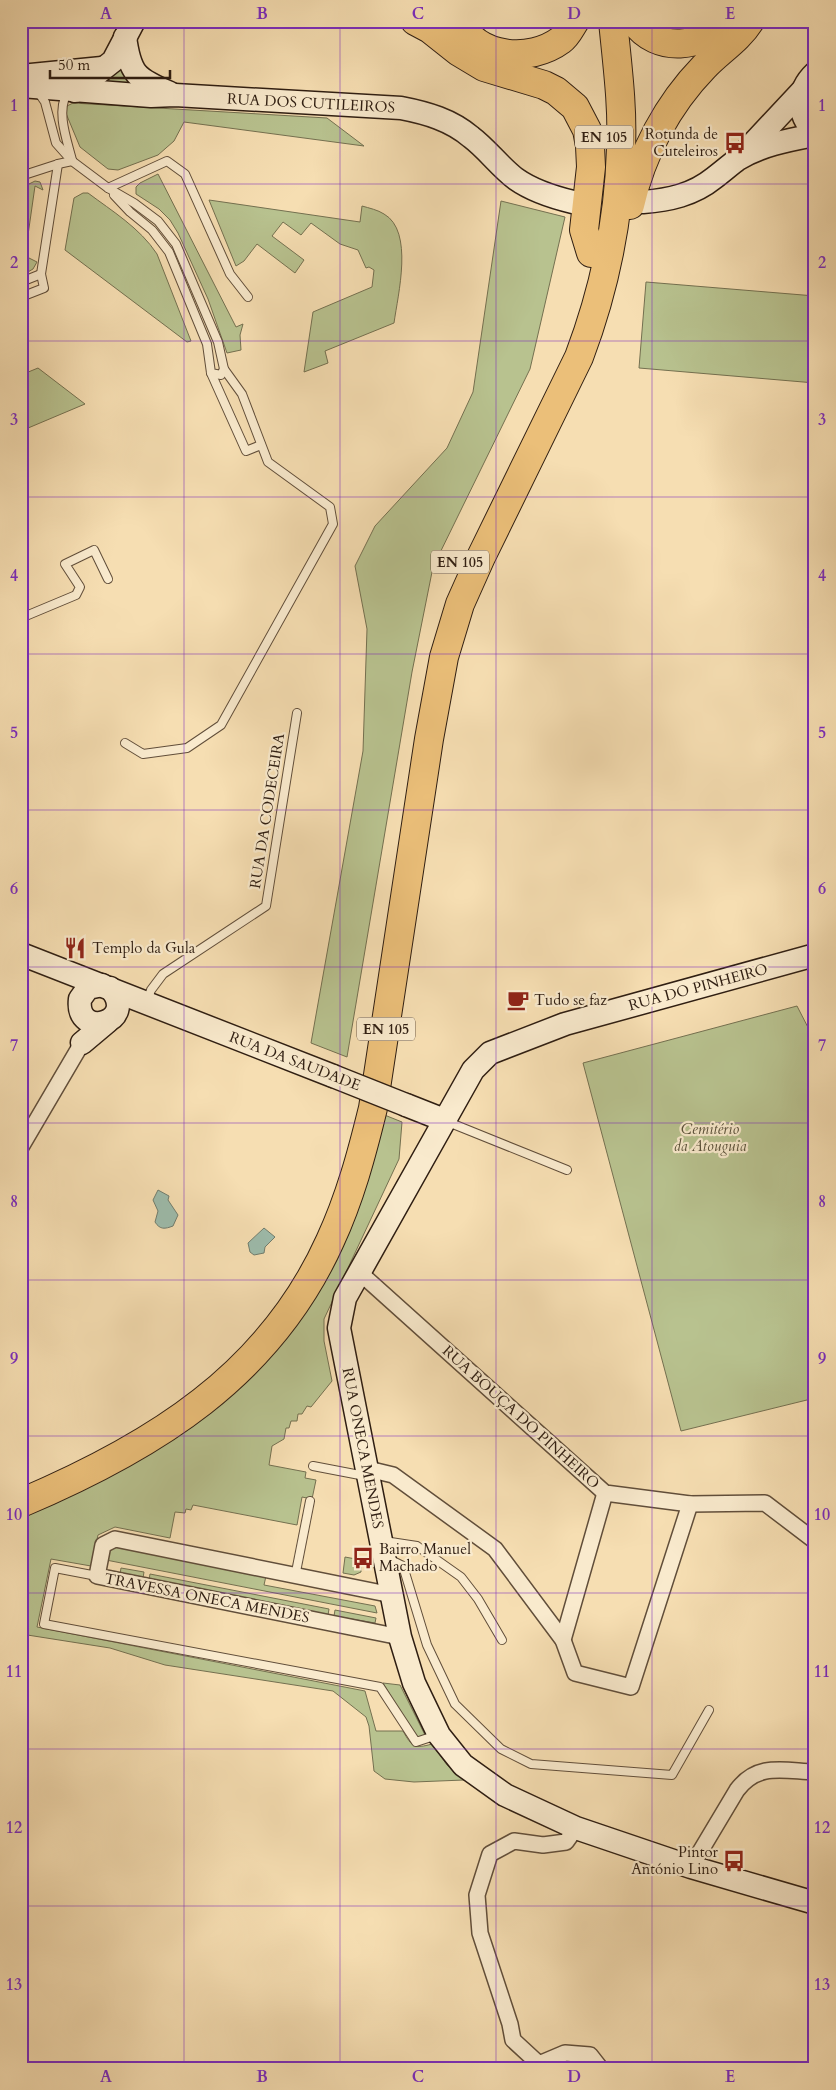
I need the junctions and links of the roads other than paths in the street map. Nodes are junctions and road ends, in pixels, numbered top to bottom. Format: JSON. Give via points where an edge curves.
{"nodes":[{"id":1,"x":415,"y":21,"type":"edge"},
{"id":2,"x":459,"y":21,"type":"edge"},
{"id":3,"x":575,"y":21,"type":"edge"},
{"id":4,"x":596,"y":21,"type":"edge"},
{"id":5,"x":614,"y":21,"type":"edge"},
{"id":6,"x":634,"y":21,"type":"edge"},
{"id":7,"x":728,"y":21,"type":"edge"},
{"id":8,"x":750,"y":21,"type":"edge"},
{"id":9,"x":129,"y":29,"type":"edge"},
{"id":10,"x":102,"y":68,"type":"junction"},
{"id":11,"x":808,"y":82,"type":"edge"},
{"id":12,"x":26,"y":83,"type":"edge"},
{"id":13,"x":72,"y":91,"type":"junction"},
{"id":14,"x":175,"y":95,"type":"junction"},
{"id":15,"x":815,"y":134,"type":"edge"},
{"id":16,"x":740,"y":158,"type":"junction"},
{"id":17,"x":72,"y":162,"type":"junction"},
{"id":18,"x":58,"y":164,"type":"junction"},
{"id":19,"x":21,"y":176,"type":"edge"},
{"id":20,"x":108,"y":188,"type":"junction"},
{"id":21,"x":573,"y":202,"type":"dead end"},
{"id":22,"x":642,"y":202,"type":"dead end"},
{"id":23,"x":599,"y":254,"type":"junction"},
{"id":24,"x":41,"y":274,"type":"junction"},
{"id":25,"x":21,"y":282,"type":"edge"},
{"id":26,"x":21,"y":296,"type":"edge"},
{"id":27,"x":248,"y":298,"type":"dead end"},
{"id":28,"x":224,"y":369,"type":"junction"},
{"id":29,"x":211,"y":373,"type":"junction"},
{"id":30,"x":262,"y":445,"type":"junction"},
{"id":31,"x":108,"y":579,"type":"dead end"},
{"id":32,"x":21,"y":618,"type":"edge"},
{"id":33,"x":297,"y":713,"type":"dead end"},
{"id":34,"x":124,"y":743,"type":"dead end"},
{"id":35,"x":21,"y":954,"type":"edge"},
{"id":36,"x":815,"y":955,"type":"edge"},
{"id":37,"x":21,"y":966,"type":"edge"},
{"id":38,"x":106,"y":987,"type":"junction"},
{"id":39,"x":146,"y":1003,"type":"junction"},
{"id":40,"x":80,"y":1009,"type":"junction"},
{"id":41,"x":110,"y":1019,"type":"junction"},
{"id":42,"x":82,"y":1043,"type":"junction"},
{"id":43,"x":444,"y":1120,"type":"junction"},
{"id":44,"x":22,"y":1144,"type":"edge"},
{"id":45,"x":567,"y":1170,"type":"dead end"},
{"id":46,"x":359,"y":1272,"type":"junction"},
{"id":47,"x":313,"y":1466,"type":"dead end"},
{"id":48,"x":368,"y":1473,"type":"junction"},
{"id":49,"x":21,"y":1484,"type":"edge"},
{"id":50,"x":605,"y":1493,"type":"junction"},
{"id":51,"x":310,"y":1501,"type":"dead end"},
{"id":52,"x":21,"y":1503,"type":"edge"},
{"id":53,"x":690,"y":1504,"type":"junction"},
{"id":54,"x":815,"y":1541,"type":"edge"},
{"id":55,"x":384,"y":1549,"type":"junction"},
{"id":56,"x":97,"y":1576,"type":"junction"},
{"id":57,"x":294,"y":1577,"type":"junction"},
{"id":58,"x":392,"y":1595,"type":"junction"},
{"id":59,"x":400,"y":1637,"type":"junction"},
{"id":60,"x":502,"y":1640,"type":"dead end"},
{"id":61,"x":563,"y":1640,"type":"junction"},
{"id":62,"x":709,"y":1710,"type":"dead end"},
{"id":63,"x":439,"y":1734,"type":"junction"},
{"id":64,"x":815,"y":1772,"type":"edge"},
{"id":65,"x":576,"y":1828,"type":"junction"},
{"id":66,"x":691,"y":1867,"type":"junction"},
{"id":67,"x":815,"y":1903,"type":"edge"},
{"id":68,"x":601,"y":2069,"type":"edge"}],
"edges":[{"from":1,"to":23,"type":"highway","via":[[484,67],[544,85],[575,107],[587,130],[590,146],[584,230]]},
{"from":2,"to":3,"type":"highway","via":[[476,42],[497,52],[522,55],[546,50],[563,39]]},
{"from":4,"to":23,"type":"highway","number":"EN 105","via":[[604,154],[598,210]]},
{"from":5,"to":23,"type":"highway","number":"EN 105","via":[[621,145],[616,208]]},
{"from":6,"to":7,"type":"highway","via":[[653,38],[679,44],[708,36]]},
{"from":8,"to":23,"type":"highway","via":[[701,70],[662,124],[639,171],[622,239]]},
{"from":9,"to":10,"type":"street","via":[[113,61]]},
{"from":9,"to":14,"type":"street","via":[[132,68],[145,81]]},
{"from":10,"to":12,"type":"street"},
{"from":10,"to":13,"type":"street"},
{"from":11,"to":15,"type":"street","via":[[800,104],[803,118]]},
{"from":11,"to":16,"type":"street"},
{"from":12,"to":13,"type":"street","name":"RUA DOS CUTILEIROS"},
{"from":12,"to":17,"type":"lane","via":[[45,102],[56,143]]},
{"from":13,"to":14,"type":"street","name":"RUA DOS CUTILEIROS"},
{"from":13,"to":17,"type":"lane","via":[[62,102]]},
{"from":14,"to":21,"type":"street","name":"RUA DOS CUTILEIROS","via":[[416,110],[448,122],[471,137],[515,178],[534,190]]},
{"from":15,"to":16,"type":"street","via":[[780,141]]},
{"from":16,"to":22,"type":"street","via":[[691,193]]},
{"from":17,"to":18,"type":"lane"},
{"from":17,"to":20,"type":"lane"},
{"from":18,"to":19,"type":"lane"},
{"from":18,"to":24,"type":"lane"},
{"from":20,"to":27,"type":"lane","via":[[167,161],[186,174],[230,274]]},
{"from":20,"to":28,"type":"lane","via":[[158,220],[176,244],[218,342]]},
{"from":20,"to":29,"type":"lane","via":[[152,230],[169,252],[207,344]]},
{"from":23,"to":49,"type":"highway","number":"EN 105","via":[[560,354],[455,572],[434,630],[420,685],[358,1097],[335,1182],[315,1233],[272,1307],[212,1372],[165,1410],[116,1440]]},
{"from":23,"to":52,"type":"highway","number":"EN 105","via":[[591,324],[470,580],[451,630],[438,684],[373,1108],[358,1165],[330,1242],[293,1306],[260,1348],[223,1385],[152,1438],[93,1471]]},
{"from":24,"to":25,"type":"lane"},
{"from":24,"to":26,"type":"lane","via":[[44,288]]},
{"from":28,"to":29,"type":"lane","via":[[221,375]]},
{"from":28,"to":30,"type":"lane","via":[[242,394]]},
{"from":29,"to":30,"type":"lane","via":[[246,450]]},
{"from":30,"to":34,"type":"lane","via":[[268,462],[330,508],[332,524],[221,725],[187,748],[143,754]]},
{"from":31,"to":32,"type":"lane","via":[[94,550],[65,564],[80,587],[76,595]]},
{"from":33,"to":39,"type":"lane","name":"RUA DA CODECEIRA","via":[[266,906],[163,974]]},
{"from":35,"to":38,"type":"street","name":"RUA DA SAUDADE"},
{"from":36,"to":43,"type":"street","name":"RUA DO PINHEIRO","via":[[566,1024],[490,1053],[473,1070]]},
{"from":37,"to":40,"type":"street","via":[[61,984]]},
{"from":38,"to":39,"type":"street","name":"RUA DA SAUDADE"},
{"from":38,"to":40,"type":"street","via":[[88,988],[80,998]]},
{"from":38,"to":41,"type":"street","via":[[115,994],[118,1002],[117,1010]]},
{"from":39,"to":41,"type":"street"},
{"from":39,"to":43,"type":"street","name":"RUA DA SAUDADE","bridge":true},
{"from":40,"to":41,"type":"street","via":[[92,1022],[100,1024]]},
{"from":40,"to":42,"type":"street"},
{"from":41,"to":42,"type":"street"},
{"from":42,"to":44,"type":"street"},
{"from":43,"to":45,"type":"lane"},
{"from":43,"to":46,"type":"street","name":"RUA ONECA MENDES"},
{"from":46,"to":48,"type":"street","name":"RUA ONECA MENDES","via":[[346,1298],[339,1328]]},
{"from":46,"to":50,"type":"street","name":"RUA BOUÇA DO PINHEIRO"},
{"from":47,"to":48,"type":"lane"},
{"from":48,"to":55,"type":"street","name":"RUA ONECA MENDES"},
{"from":48,"to":61,"type":"street","via":[[393,1475],[495,1549]]},
{"from":50,"to":53,"type":"street","name":"RUA BOUÇA DO PINHEIRO"},
{"from":50,"to":61,"type":"street"},
{"from":51,"to":57,"type":"lane"},
{"from":53,"to":54,"type":"street","name":"RUA BOUÇA DO PINHEIRO","via":[[765,1503]]},
{"from":53,"to":61,"type":"street","via":[[631,1687],[575,1673]]},
{"from":55,"to":58,"type":"street","name":"RUA ONECA MENDES"},
{"from":55,"to":60,"type":"lane","via":[[417,1546],[461,1577]]},
{"from":55,"to":62,"type":"lane","via":[[403,1566],[427,1645],[455,1704],[500,1749],[531,1764],[672,1775]]},
{"from":56,"to":57,"type":"street","name":"TRAVESSA ONECA MENDES","via":[[103,1545],[114,1539]]},
{"from":56,"to":59,"type":"street","name":"TRAVESSA ONECA MENDES"},
{"from":56,"to":63,"type":"lane","via":[[55,1568],[44,1624],[380,1687],[416,1742]]},
{"from":57,"to":58,"type":"street","name":"TRAVESSA ONECA MENDES"},
{"from":58,"to":59,"type":"street","name":"RUA ONECA MENDES"},
{"from":59,"to":63,"type":"street","name":"RUA ONECA MENDES","via":[[414,1683]]},
{"from":63,"to":65,"type":"street","name":"RUA ONECA MENDES","via":[[463,1765],[506,1795]]},
{"from":64,"to":66,"type":"street","via":[[767,1770],[753,1774],[737,1790]]},
{"from":65,"to":66,"type":"street","name":"RUA ONECA MENDES"},
{"from":65,"to":68,"type":"street","via":[[566,1842],[543,1845],[514,1841],[490,1854],[477,1895],[480,1933],[510,2024],[512,2040],[539,2064],[565,2052],[590,2055]]},
{"from":66,"to":67,"type":"street","name":"RUA ONECA MENDES"}]}
